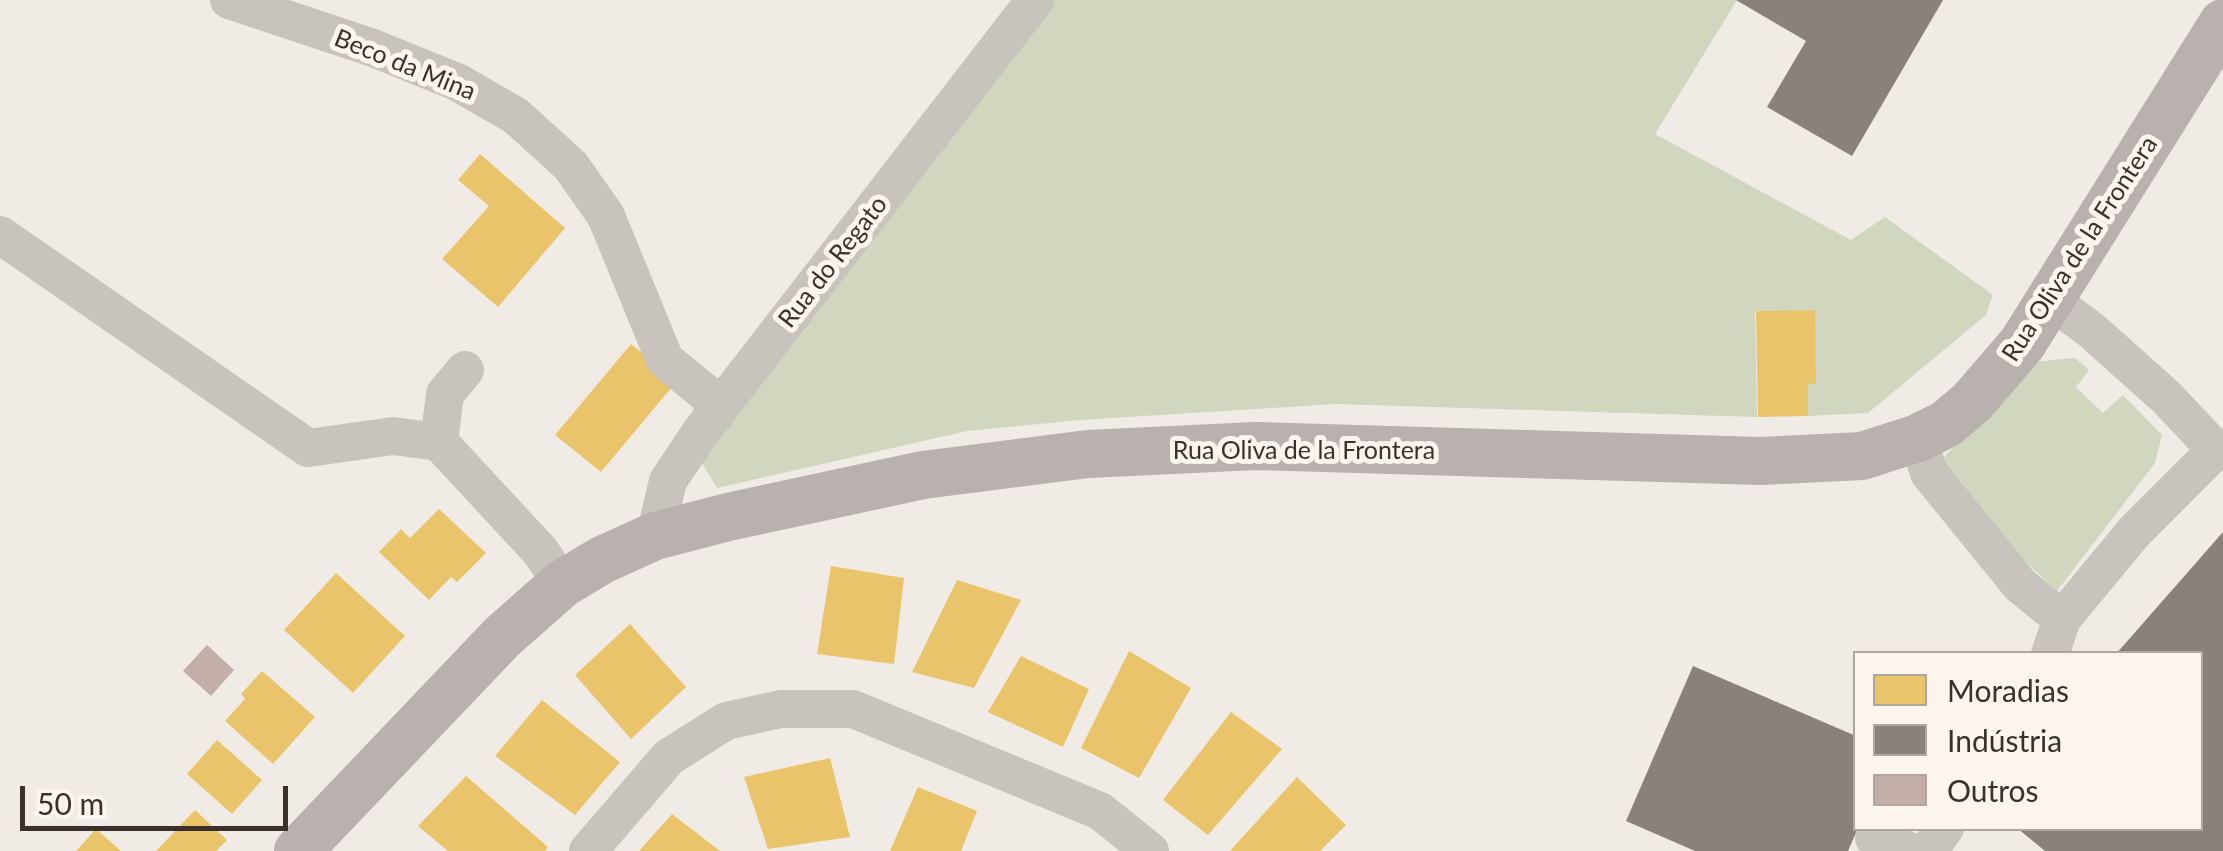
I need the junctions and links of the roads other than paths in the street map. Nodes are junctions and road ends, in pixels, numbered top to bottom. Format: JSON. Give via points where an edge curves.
{"nodes":[{"id":1,"x":229,"y":0,"type":"edge"},
{"id":2,"x":1035,"y":0,"type":"edge"},
{"id":3,"x":2223,"y":23,"type":"edge"},
{"id":4,"x":0,"y":236,"type":"edge"},
{"id":5,"x":2052,"y":300,"type":"junction"},
{"id":6,"x":465,"y":370,"type":"dead end"},
{"id":7,"x":716,"y":414,"type":"junction"},
{"id":8,"x":1918,"y":438,"type":"junction"},
{"id":9,"x":439,"y":442,"type":"junction"},
{"id":10,"x":656,"y":536,"type":"junction"},
{"id":11,"x":562,"y":584,"type":"junction"},
{"id":12,"x":2056,"y":636,"type":"edge"},
{"id":13,"x":1944,"y":831,"type":"edge"},
{"id":14,"x":1874,"y":838,"type":"dead end"},
{"id":15,"x":298,"y":851,"type":"edge"},
{"id":16,"x":588,"y":851,"type":"edge"},
{"id":17,"x":1150,"y":851,"type":"edge"},
{"id":18,"x":1910,"y":851,"type":"edge"},
{"id":19,"x":1928,"y":851,"type":"edge"}],
"edges":[{"from":1,"to":7,"type":"street","name":"Beco da Mina","via":[[373,48],[457,82],[516,116],[571,166],[606,216],[665,360],[708,395]]},
{"from":2,"to":7,"type":"street","name":"Rua do Regato"},
{"from":3,"to":5,"type":"main road","name":"Rua Oliva de la Frontera"},
{"from":4,"to":9,"type":"street","via":[[308,448],[393,436]]},
{"from":5,"to":8,"type":"main road","name":"Rua Oliva de la Frontera","via":[[1972,402]]},
{"from":5,"to":12,"type":"street","via":[[2166,397],[2216,450],[2134,532]]},
{"from":6,"to":9,"type":"street","via":[[445,394]]},
{"from":7,"to":10,"type":"street","name":"Rua do Regato","via":[[668,481]]},
{"from":8,"to":10,"type":"main road","name":"Rua Oliva de la Frontera","via":[[1862,456],[1780,461],[1256,446],[1088,454],[922,474]]},
{"from":8,"to":12,"type":"street","via":[[1930,473]]},
{"from":9,"to":11,"type":"street","via":[[541,552]]},
{"from":10,"to":11,"type":"main road","name":"Rua Oliva de la Frontera"},
{"from":11,"to":15,"type":"main road","name":"Rua Oliva de la Frontera","via":[[502,637]]},
{"from":13,"to":19,"type":"street"},
{"from":14,"to":18,"type":"street"},
{"from":16,"to":17,"type":"street","via":[[668,757],[726,721],[781,709],[852,709],[1100,811]]}]}
